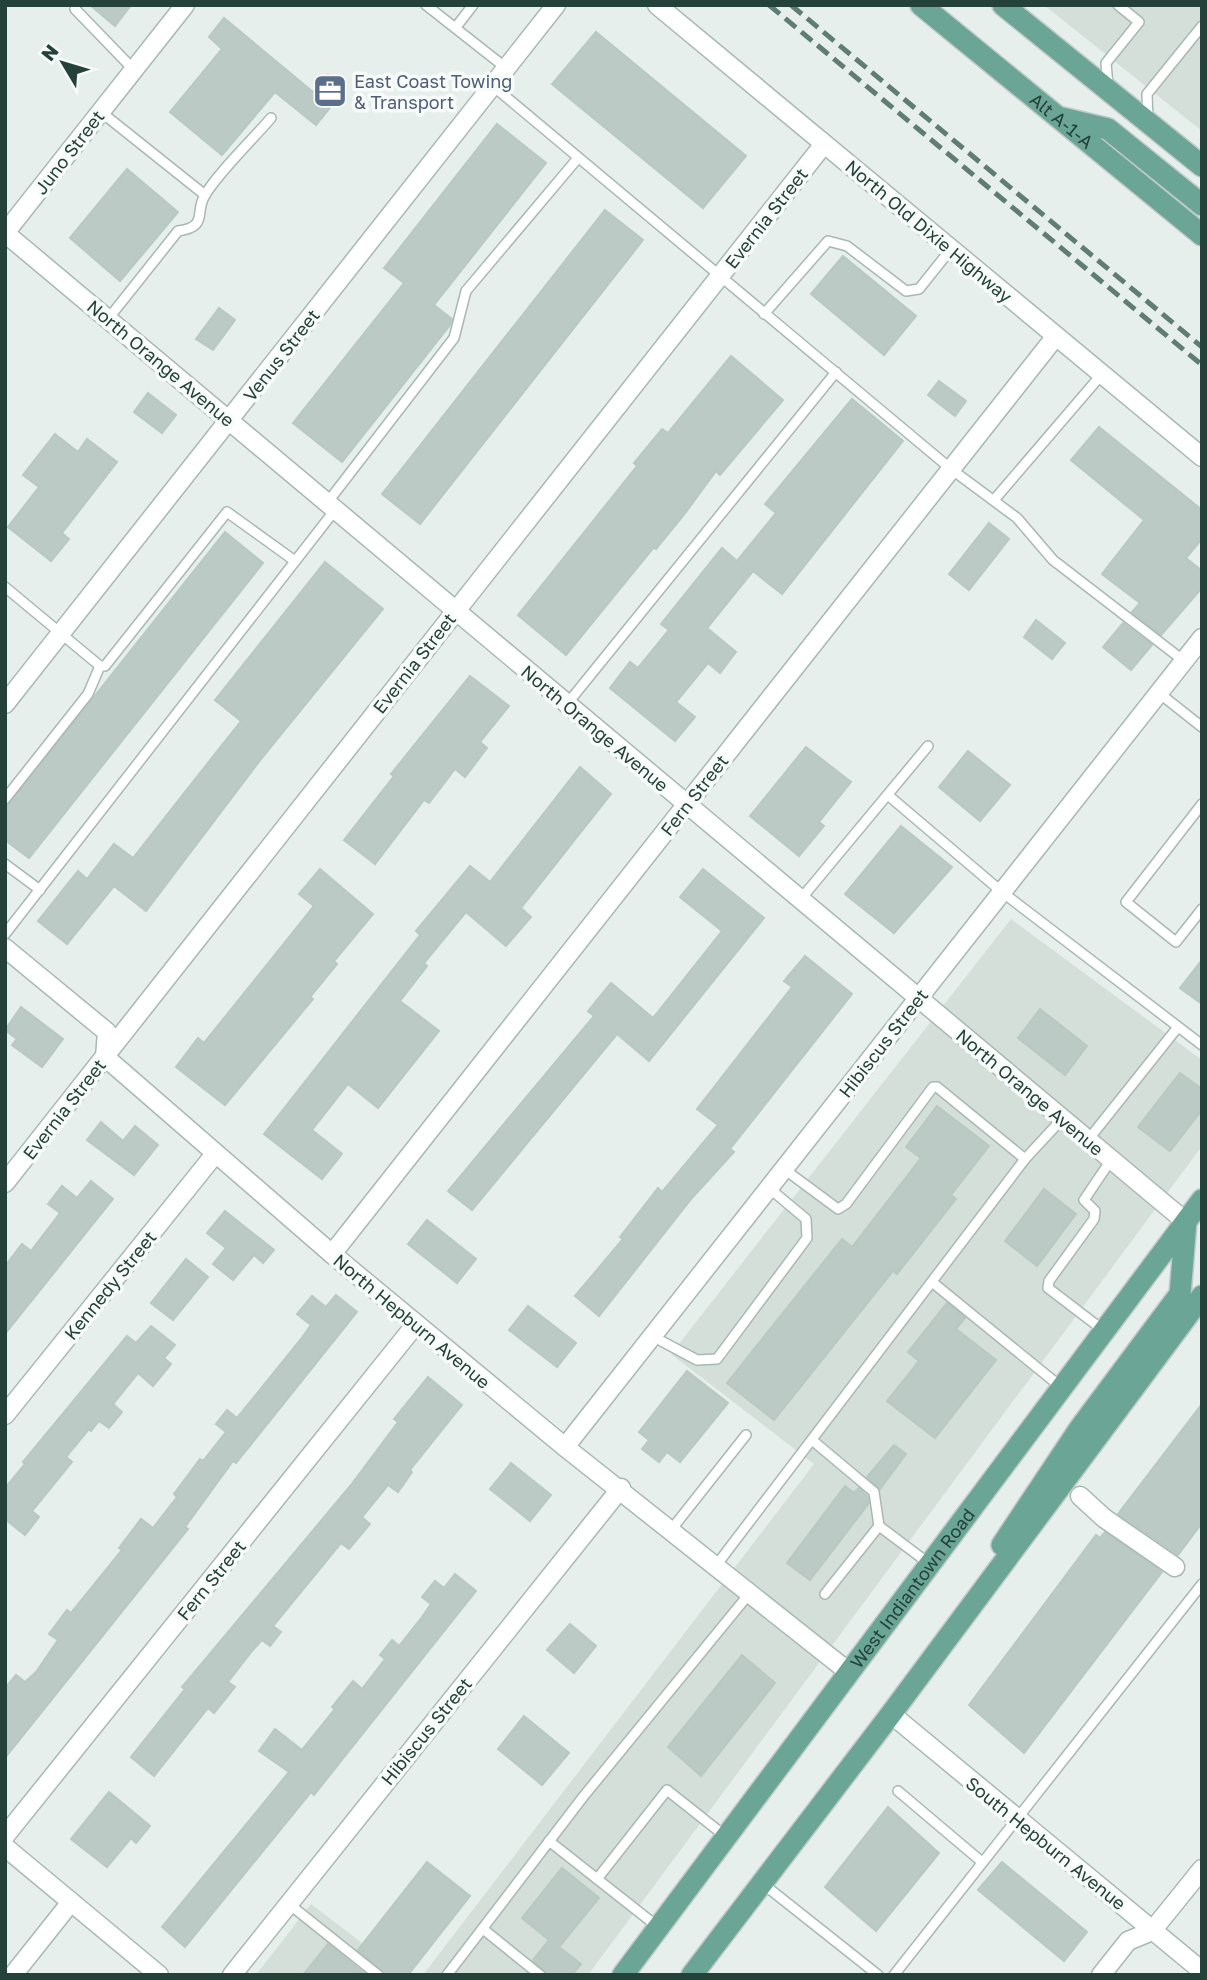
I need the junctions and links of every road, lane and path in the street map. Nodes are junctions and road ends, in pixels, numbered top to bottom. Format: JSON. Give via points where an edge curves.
{"nodes":[{"id":1,"x":76,"y":5,"type":"edge"},
{"id":2,"x":185,"y":5,"type":"edge"},
{"id":3,"x":426,"y":5,"type":"edge"},
{"id":4,"x":473,"y":5,"type":"edge"},
{"id":5,"x":556,"y":5,"type":"edge"},
{"id":6,"x":656,"y":5,"type":"edge"},
{"id":7,"x":920,"y":5,"type":"edge"},
{"id":8,"x":1003,"y":5,"type":"edge"},
{"id":9,"x":1118,"y":5,"type":"edge"},
{"id":10,"x":1202,"y":26,"type":"edge"},
{"id":11,"x":456,"y":27,"type":"junction"},
{"id":12,"x":506,"y":68,"type":"junction"},
{"id":13,"x":134,"y":70,"type":"junction"},
{"id":14,"x":493,"y":86,"type":"junction"},
{"id":15,"x":1109,"y":91,"type":"junction"},
{"id":16,"x":101,"y":112,"type":"junction"},
{"id":17,"x":1056,"y":117,"type":"junction"},
{"id":18,"x":271,"y":118,"type":"dead end"},
{"id":19,"x":1148,"y":124,"type":"junction"},
{"id":20,"x":824,"y":144,"type":"junction"},
{"id":21,"x":578,"y":158,"type":"junction"},
{"id":22,"x":1202,"y":166,"type":"edge"},
{"id":23,"x":205,"y":195,"type":"junction"},
{"id":24,"x":1202,"y":205,"type":"edge"},
{"id":25,"x":5,"y":233,"type":"edge"},
{"id":26,"x":1202,"y":235,"type":"edge"},
{"id":27,"x":951,"y":249,"type":"junction"},
{"id":28,"x":719,"y":277,"type":"junction"},
{"id":29,"x":764,"y":314,"type":"junction"},
{"id":30,"x":108,"y":319,"type":"junction"},
{"id":31,"x":1056,"y":336,"type":"junction"},
{"id":32,"x":836,"y":372,"type":"junction"},
{"id":33,"x":1102,"y":374,"type":"junction"},
{"id":34,"x":229,"y":421,"type":"junction"},
{"id":35,"x":1202,"y":457,"type":"edge"},
{"id":36,"x":951,"y":469,"type":"junction"},
{"id":37,"x":994,"y":500,"type":"junction"},
{"id":38,"x":331,"y":506,"type":"junction"},
{"id":39,"x":295,"y":561,"type":"junction"},
{"id":40,"x":5,"y":587,"type":"edge"},
{"id":41,"x":456,"y":611,"type":"junction"},
{"id":42,"x":61,"y":632,"type":"junction"},
{"id":43,"x":1202,"y":638,"type":"edge"},
{"id":44,"x":1184,"y":661,"type":"junction"},
{"id":45,"x":100,"y":666,"type":"junction"},
{"id":46,"x":1159,"y":693,"type":"junction"},
{"id":47,"x":5,"y":704,"type":"edge"},
{"id":48,"x":567,"y":704,"type":"junction"},
{"id":49,"x":1202,"y":727,"type":"edge"},
{"id":50,"x":928,"y":746,"type":"dead end"},
{"id":51,"x":889,"y":796,"type":"junction"},
{"id":52,"x":5,"y":799,"type":"edge"},
{"id":53,"x":1202,"y":804,"type":"edge"},
{"id":54,"x":687,"y":805,"type":"junction"},
{"id":55,"x":5,"y":864,"type":"edge"},
{"id":56,"x":40,"y":890,"type":"junction"},
{"id":57,"x":1002,"y":892,"type":"junction"},
{"id":58,"x":800,"y":900,"type":"junction"},
{"id":59,"x":1202,"y":909,"type":"edge"},
{"id":60,"x":5,"y":934,"type":"edge"},
{"id":61,"x":5,"y":948,"type":"edge"},
{"id":62,"x":918,"y":999,"type":"junction"},
{"id":63,"x":1178,"y":1027,"type":"junction"},
{"id":64,"x":1202,"y":1045,"type":"edge"},
{"id":65,"x":104,"y":1057,"type":"junction"},
{"id":66,"x":1062,"y":1119,"type":"junction"},
{"id":67,"x":1088,"y":1140,"type":"junction"},
{"id":68,"x":215,"y":1154,"type":"junction"},
{"id":69,"x":1025,"y":1159,"type":"junction"},
{"id":70,"x":1111,"y":1160,"type":"junction"},
{"id":71,"x":784,"y":1169,"type":"junction"},
{"id":72,"x":5,"y":1182,"type":"edge"},
{"id":73,"x":768,"y":1188,"type":"junction"},
{"id":74,"x":1202,"y":1200,"type":"edge"},
{"id":75,"x":1186,"y":1222,"type":"junction"},
{"id":76,"x":332,"y":1254,"type":"junction"},
{"id":77,"x":932,"y":1282,"type":"junction"},
{"id":78,"x":1202,"y":1296,"type":"edge"},
{"id":79,"x":416,"y":1324,"type":"junction"},
{"id":80,"x":1105,"y":1331,"type":"junction"},
{"id":81,"x":652,"y":1336,"type":"junction"},
{"id":82,"x":1062,"y":1388,"type":"junction"},
{"id":83,"x":5,"y":1415,"type":"edge"},
{"id":84,"x":746,"y":1435,"type":"dead end"},
{"id":85,"x":812,"y":1440,"type":"junction"},
{"id":86,"x":565,"y":1447,"type":"junction"},
{"id":87,"x":621,"y":1488,"type":"junction"},
{"id":88,"x":1080,"y":1496,"type":"dead end"},
{"id":89,"x":879,"y":1526,"type":"junction"},
{"id":90,"x":671,"y":1530,"type":"junction"},
{"id":91,"x":930,"y":1565,"type":"junction"},
{"id":92,"x":715,"y":1567,"type":"junction"},
{"id":93,"x":1175,"y":1567,"type":"dead end"},
{"id":94,"x":1202,"y":1584,"type":"edge"},
{"id":95,"x":987,"y":1586,"type":"junction"},
{"id":96,"x":749,"y":1594,"type":"junction"},
{"id":97,"x":825,"y":1594,"type":"dead end"},
{"id":98,"x":850,"y":1673,"type":"junction"},
{"id":99,"x":891,"y":1714,"type":"junction"},
{"id":100,"x":898,"y":1791,"type":"dead end"},
{"id":101,"x":1016,"y":1819,"type":"junction"},
{"id":102,"x":5,"y":1836,"type":"edge"},
{"id":103,"x":727,"y":1837,"type":"junction"},
{"id":104,"x":550,"y":1841,"type":"junction"},
{"id":105,"x":5,"y":1847,"type":"edge"},
{"id":106,"x":982,"y":1862,"type":"junction"},
{"id":107,"x":1202,"y":1869,"type":"edge"},
{"id":108,"x":597,"y":1879,"type":"junction"},
{"id":109,"x":762,"y":1883,"type":"junction"},
{"id":110,"x":71,"y":1902,"type":"junction"},
{"id":111,"x":289,"y":1904,"type":"junction"},
{"id":112,"x":658,"y":1927,"type":"junction"},
{"id":113,"x":483,"y":1929,"type":"junction"},
{"id":114,"x":1152,"y":1931,"type":"junction"},
{"id":115,"x":247,"y":1967,"type":"edge"},
{"id":116,"x":1202,"y":1971,"type":"edge"},
{"id":117,"x":13,"y":1975,"type":"edge"},
{"id":118,"x":159,"y":1975,"type":"edge"},
{"id":119,"x":232,"y":1975,"type":"edge"},
{"id":120,"x":378,"y":1975,"type":"edge"},
{"id":121,"x":447,"y":1975,"type":"edge"},
{"id":122,"x":540,"y":1975,"type":"edge"},
{"id":123,"x":623,"y":1975,"type":"edge"},
{"id":124,"x":692,"y":1975,"type":"edge"},
{"id":125,"x":878,"y":1975,"type":"edge"},
{"id":126,"x":894,"y":1975,"type":"edge"},
{"id":127,"x":1101,"y":1975,"type":"edge"}],
"edges":[{"from":1,"to":13,"type":"lane","via":[[83,20]]},
{"from":2,"to":13,"type":"street","name":"Juno Street"},
{"from":3,"to":11,"type":"lane"},
{"from":4,"to":11,"type":"lane"},
{"from":5,"to":12,"type":"street","name":"Venus Street"},
{"from":6,"to":20,"type":"street","name":"North Old Dixie Highway"},
{"from":7,"to":17,"type":"main road","name":"Alt A-1-A"},
{"from":8,"to":15,"type":"main road"},
{"from":9,"to":15,"type":"lane","via":[[1139,22],[1106,63]]},
{"from":10,"to":19,"type":"lane","via":[[1147,94]]},
{"from":11,"to":12,"type":"lane"},
{"from":12,"to":14,"type":"street","name":"Venus Street"},
{"from":13,"to":16,"type":"street","name":"Juno Street"},
{"from":14,"to":21,"type":"lane"},
{"from":14,"to":34,"type":"street","name":"Venus Street"},
{"from":15,"to":19,"type":"main road"},
{"from":16,"to":23,"type":"lane"},
{"from":16,"to":25,"type":"street","name":"Juno Street"},
{"from":17,"to":24,"type":"main road","via":[[1108,129]]},
{"from":17,"to":26,"type":"main road","name":"Alt A-1-A"},
{"from":18,"to":23,"type":"lane"},
{"from":19,"to":22,"type":"main road"},
{"from":20,"to":27,"type":"street","name":"North Old Dixie Highway"},
{"from":20,"to":28,"type":"street","name":"Evernia Street"},
{"from":21,"to":28,"type":"lane"},
{"from":21,"to":38,"type":"lane","via":[[466,292],[454,338]]},
{"from":23,"to":30,"type":"lane","via":[[194,227],[178,231]]},
{"from":25,"to":30,"type":"street","name":"North Orange Avenue"},
{"from":27,"to":29,"type":"lane","via":[[919,289],[906,291],[847,246],[828,241]]},
{"from":27,"to":31,"type":"street","name":"North Old Dixie Highway"},
{"from":28,"to":29,"type":"lane"},
{"from":28,"to":41,"type":"street","name":"Evernia Street"},
{"from":29,"to":32,"type":"lane"},
{"from":30,"to":34,"type":"street","name":"North Orange Avenue"},
{"from":31,"to":33,"type":"street","name":"North Old Dixie Highway"},
{"from":31,"to":36,"type":"street","name":"Fern Street"},
{"from":32,"to":36,"type":"lane"},
{"from":32,"to":48,"type":"lane"},
{"from":33,"to":35,"type":"street","name":"North Old Dixie Highway"},
{"from":33,"to":37,"type":"lane"},
{"from":34,"to":38,"type":"street","name":"North Orange Avenue"},
{"from":34,"to":42,"type":"street","name":"Venus Street"},
{"from":36,"to":37,"type":"lane"},
{"from":36,"to":54,"type":"street","name":"Fern Street"},
{"from":37,"to":44,"type":"lane","via":[[1017,518],[1053,560]]},
{"from":38,"to":39,"type":"lane"},
{"from":38,"to":41,"type":"street","name":"North Orange Avenue"},
{"from":39,"to":45,"type":"lane","via":[[227,512],[105,666]]},
{"from":39,"to":56,"type":"lane"},
{"from":40,"to":42,"type":"lane"},
{"from":41,"to":48,"type":"street","name":"North Orange Avenue"},
{"from":41,"to":65,"type":"street","name":"Evernia Street"},
{"from":42,"to":45,"type":"lane"},
{"from":42,"to":47,"type":"street","name":"Venus Street"},
{"from":43,"to":44,"type":"street","name":"Hibiscus Street"},
{"from":44,"to":46,"type":"street","name":"Hibiscus Street"},
{"from":45,"to":52,"type":"lane","via":[[88,694]]},
{"from":46,"to":49,"type":"lane"},
{"from":46,"to":57,"type":"street","name":"Hibiscus Street"},
{"from":48,"to":54,"type":"street","name":"North Orange Avenue"},
{"from":50,"to":51,"type":"lane"},
{"from":51,"to":57,"type":"lane"},
{"from":51,"to":58,"type":"lane"},
{"from":53,"to":59,"type":"lane","via":[[1126,902],[1176,942]]},
{"from":54,"to":58,"type":"street","name":"North Orange Avenue"},
{"from":54,"to":76,"type":"street","name":"Fern Street"},
{"from":55,"to":56,"type":"lane"},
{"from":56,"to":60,"type":"lane"},
{"from":57,"to":62,"type":"street","name":"Hibiscus Street"},
{"from":57,"to":63,"type":"lane"},
{"from":58,"to":62,"type":"street","name":"North Orange Avenue"},
{"from":61,"to":65,"type":"street","via":[[107,1032]]},
{"from":62,"to":66,"type":"street","name":"North Orange Avenue"},
{"from":62,"to":71,"type":"street","name":"Hibiscus Street"},
{"from":63,"to":64,"type":"lane"},
{"from":63,"to":67,"type":"lane"},
{"from":65,"to":68,"type":"street","name":"North Hepburn Avenue"},
{"from":65,"to":72,"type":"street","name":"Evernia Street"},
{"from":66,"to":67,"type":"street","name":"North Orange Avenue"},
{"from":66,"to":69,"type":"lane"},
{"from":67,"to":70,"type":"street","name":"North Orange Avenue"},
{"from":68,"to":76,"type":"street","name":"North Hepburn Avenue"},
{"from":68,"to":83,"type":"street","name":"Kennedy Street"},
{"from":69,"to":71,"type":"lane","via":[[937,1087],[838,1209]]},
{"from":69,"to":77,"type":"lane"},
{"from":70,"to":75,"type":"street","name":"North Orange Avenue"},
{"from":70,"to":80,"type":"lane","via":[[1084,1200],[1095,1211],[1094,1219],[1049,1281],[1048,1289]]},
{"from":71,"to":73,"type":"street","name":"Hibiscus Street"},
{"from":73,"to":81,"type":"street","name":"Hibiscus Street"},
{"from":73,"to":81,"type":"lane","via":[[806,1219],[807,1238],[723,1352],[717,1359],[697,1360]]},
{"from":74,"to":75,"type":"main road","name":"West Indiantown Road"},
{"from":75,"to":80,"type":"main road","name":"West Indiantown Road"},
{"from":75,"to":95,"type":"main road","via":[[1180,1294],[1004,1539]]},
{"from":76,"to":79,"type":"street","name":"North Hepburn Avenue"},
{"from":77,"to":82,"type":"lane"},
{"from":77,"to":85,"type":"lane"},
{"from":78,"to":95,"type":"main road"},
{"from":79,"to":86,"type":"street","name":"North Hepburn Avenue"},
{"from":79,"to":102,"type":"street","name":"Fern Street"},
{"from":80,"to":82,"type":"main road","name":"West Indiantown Road"},
{"from":81,"to":86,"type":"street","name":"Hibiscus Street"},
{"from":82,"to":91,"type":"main road","name":"West Indiantown Road"},
{"from":84,"to":90,"type":"lane"},
{"from":85,"to":89,"type":"lane","via":[[874,1492]]},
{"from":85,"to":92,"type":"lane"},
{"from":86,"to":87,"type":"street","name":"North Hepburn Avenue"},
{"from":87,"to":90,"type":"street","name":"North Hepburn Avenue"},
{"from":87,"to":111,"type":"street","name":"Hibiscus Street"},
{"from":88,"to":93,"type":"street"},
{"from":89,"to":91,"type":"lane"},
{"from":89,"to":97,"type":"lane"},
{"from":90,"to":92,"type":"street","name":"North Hepburn Avenue"},
{"from":91,"to":98,"type":"main road","name":"West Indiantown Road"},
{"from":92,"to":96,"type":"street","name":"North Hepburn Avenue"},
{"from":94,"to":101,"type":"lane"},
{"from":95,"to":99,"type":"main road"},
{"from":96,"to":98,"type":"street","name":"North Hepburn Avenue"},
{"from":96,"to":104,"type":"lane"},
{"from":98,"to":103,"type":"main road","name":"West Indiantown Road"},
{"from":99,"to":101,"type":"street","name":"South Hepburn Avenue"},
{"from":99,"to":109,"type":"main road"},
{"from":100,"to":106,"type":"lane"},
{"from":101,"to":106,"type":"lane"},
{"from":101,"to":114,"type":"street","name":"South Hepburn Avenue"},
{"from":103,"to":108,"type":"lane","via":[[667,1790]]},
{"from":103,"to":112,"type":"main road","name":"West Indiantown Road"},
{"from":104,"to":108,"type":"lane"},
{"from":104,"to":113,"type":"lane"},
{"from":105,"to":110,"type":"street"},
{"from":106,"to":126,"type":"lane"},
{"from":107,"to":114,"type":"street"},
{"from":108,"to":112,"type":"lane"},
{"from":109,"to":124,"type":"main road"},
{"from":109,"to":125,"type":"lane"},
{"from":110,"to":117,"type":"street"},
{"from":110,"to":118,"type":"street"},
{"from":111,"to":115,"type":"street","name":"Hibiscus Street"},
{"from":111,"to":120,"type":"lane"},
{"from":112,"to":123,"type":"main road","name":"West Indiantown Road"},
{"from":113,"to":121,"type":"lane"},
{"from":113,"to":122,"type":"lane"},
{"from":114,"to":116,"type":"street","name":"South Hepburn Avenue"},
{"from":114,"to":127,"type":"street","via":[[1128,1941]]},
{"from":115,"to":119,"type":"street","name":"Hibiscus Street"}]}
